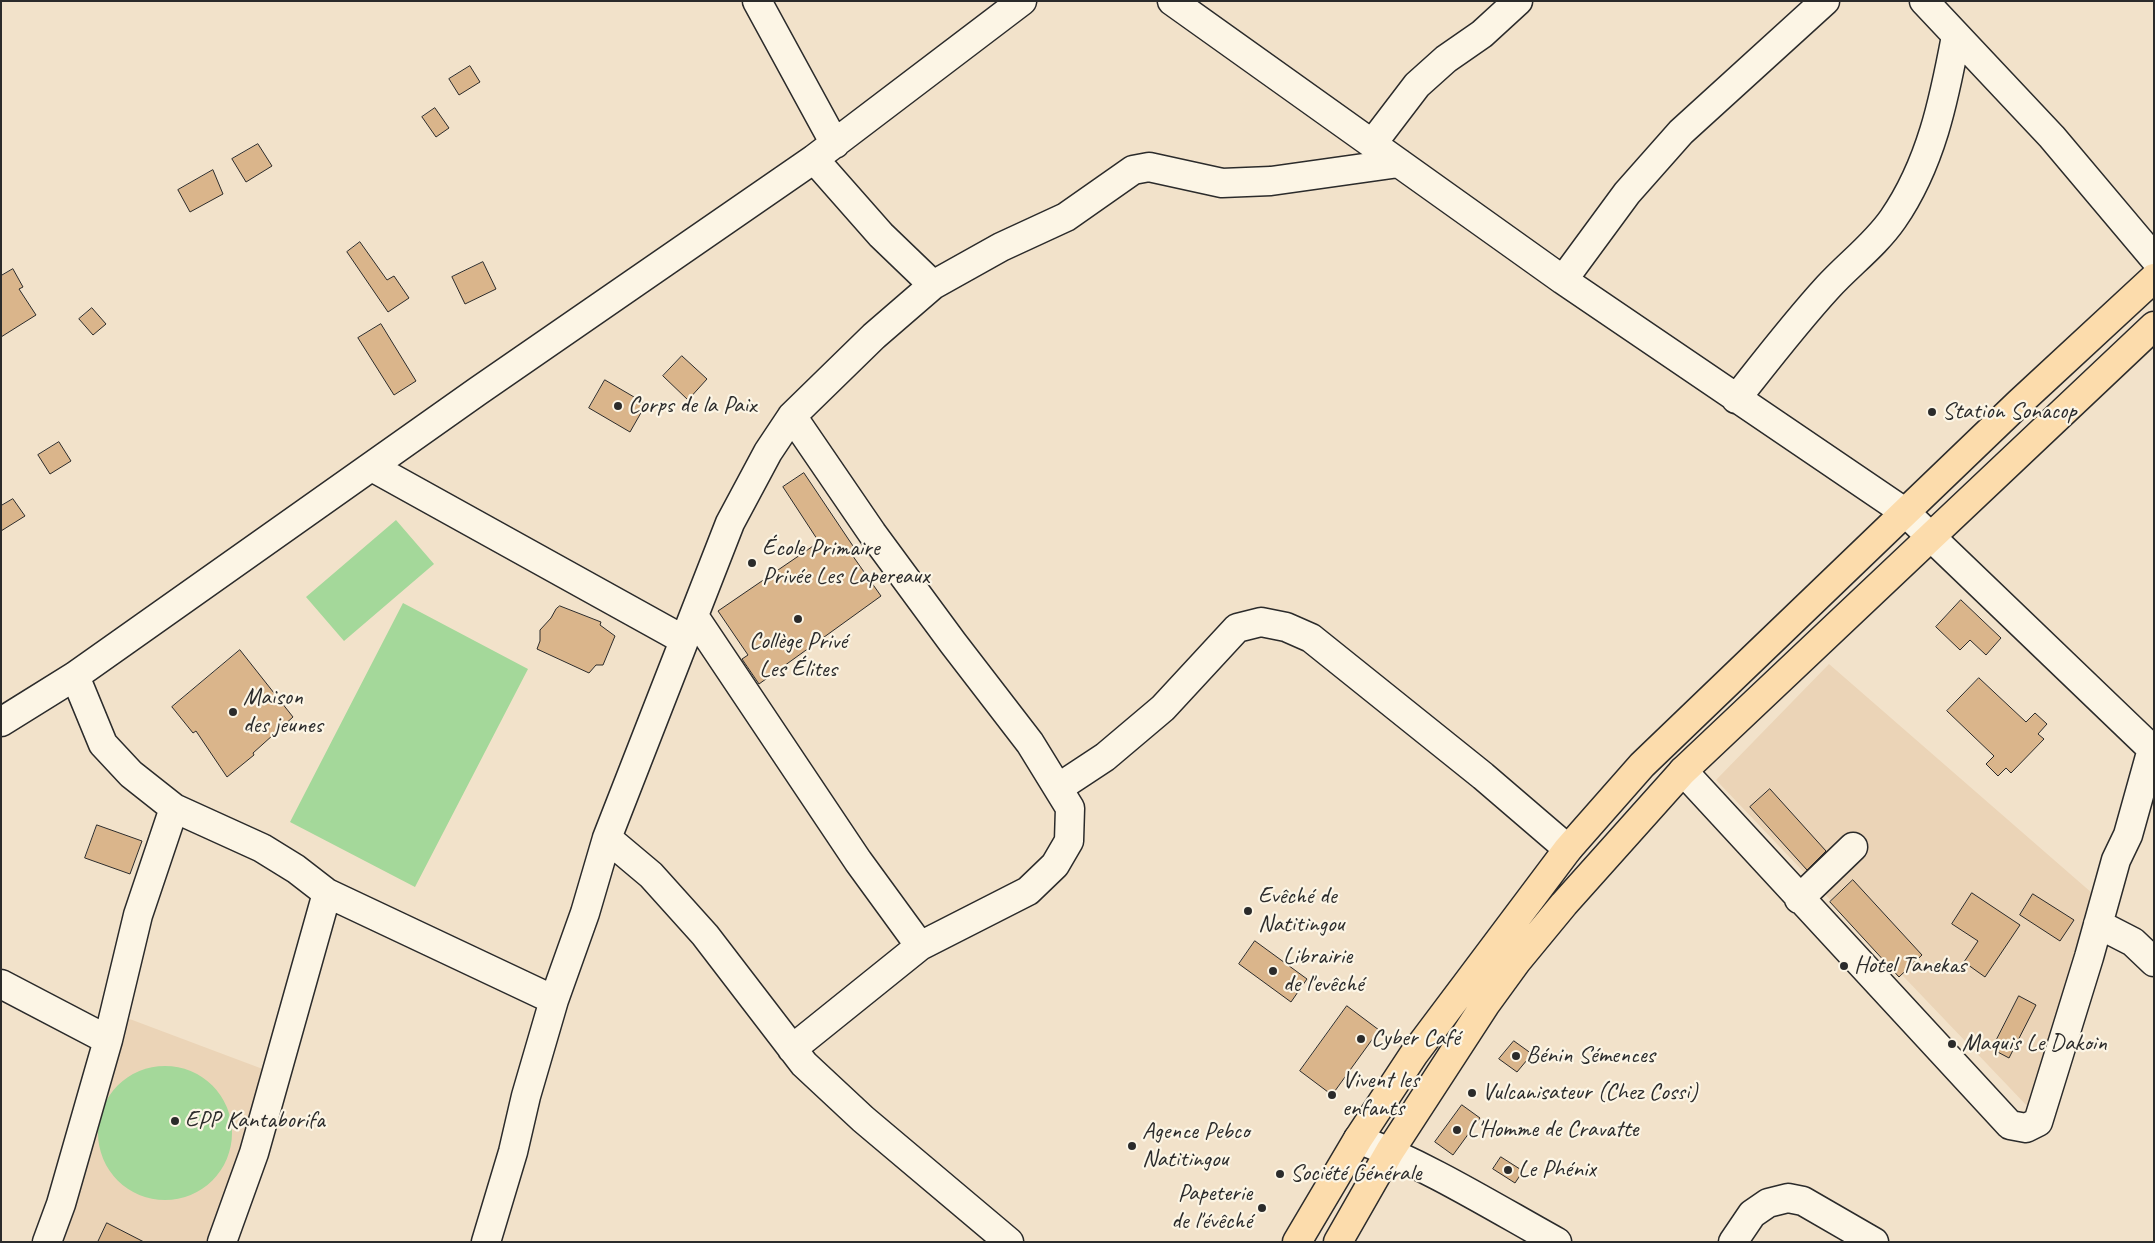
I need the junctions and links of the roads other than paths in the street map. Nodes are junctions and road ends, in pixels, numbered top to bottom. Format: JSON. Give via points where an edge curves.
{"nodes":[{"id":1,"x":757,"y":1,"type":"edge"},
{"id":2,"x":1022,"y":1,"type":"edge"},
{"id":3,"x":1172,"y":1,"type":"edge"},
{"id":4,"x":1518,"y":1,"type":"edge"},
{"id":5,"x":1826,"y":1,"type":"edge"},
{"id":6,"x":1924,"y":1,"type":"edge"},
{"id":7,"x":1956,"y":36,"type":"junction"},
{"id":8,"x":1372,"y":144,"type":"junction"},
{"id":9,"x":825,"y":151,"type":"junction"},
{"id":10,"x":1399,"y":163,"type":"junction"},
{"id":11,"x":2154,"y":258,"type":"edge"},
{"id":12,"x":2154,"y":278,"type":"edge"},
{"id":13,"x":1563,"y":280,"type":"junction"},
{"id":14,"x":933,"y":285,"type":"junction"},
{"id":15,"x":2154,"y":326,"type":"edge"},
{"id":16,"x":1736,"y":399,"type":"junction"},
{"id":17,"x":792,"y":416,"type":"junction"},
{"id":18,"x":372,"y":466,"type":"junction"},
{"id":19,"x":1906,"y":513,"type":"junction"},
{"id":20,"x":1930,"y":536,"type":"junction"},
{"id":21,"x":689,"y":628,"type":"junction"},
{"id":22,"x":75,"y":676,"type":"junction"},
{"id":23,"x":1,"y":722,"type":"edge"},
{"id":24,"x":2153,"y":750,"type":"edge"},
{"id":25,"x":1683,"y":771,"type":"junction"},
{"id":26,"x":1058,"y":788,"type":"junction"},
{"id":27,"x":174,"y":808,"type":"junction"},
{"id":28,"x":2154,"y":818,"type":"edge"},
{"id":29,"x":2128,"y":835,"type":"junction"},
{"id":30,"x":608,"y":838,"type":"junction"},
{"id":31,"x":1854,"y":846,"type":"dead end"},
{"id":32,"x":1568,"y":849,"type":"junction"},
{"id":33,"x":327,"y":892,"type":"junction"},
{"id":34,"x":1799,"y":899,"type":"junction"},
{"id":35,"x":2098,"y":924,"type":"junction"},
{"id":36,"x":920,"y":946,"type":"junction"},
{"id":37,"x":2154,"y":962,"type":"edge"},
{"id":38,"x":1,"y":984,"type":"edge"},
{"id":39,"x":554,"y":1000,"type":"junction"},
{"id":40,"x":108,"y":1040,"type":"junction"},
{"id":41,"x":792,"y":1049,"type":"junction"},
{"id":42,"x":1358,"y":1139,"type":"junction"},
{"id":43,"x":1390,"y":1151,"type":"junction"},
{"id":44,"x":47,"y":1242,"type":"edge"},
{"id":45,"x":222,"y":1242,"type":"edge"},
{"id":46,"x":486,"y":1242,"type":"edge"},
{"id":47,"x":1009,"y":1242,"type":"edge"},
{"id":48,"x":1297,"y":1242,"type":"edge"},
{"id":49,"x":1338,"y":1242,"type":"edge"},
{"id":50,"x":1557,"y":1242,"type":"edge"},
{"id":51,"x":1733,"y":1242,"type":"edge"},
{"id":52,"x":1874,"y":1242,"type":"edge"}],
"edges":[{"from":1,"to":9,"type":"street"},
{"from":2,"to":9,"type":"street"},
{"from":3,"to":8,"type":"street"},
{"from":4,"to":8,"type":"street","via":[[1417,85]]},
{"from":5,"to":13,"type":"street","via":[[1681,132],[1627,193]]},
{"from":6,"to":7,"type":"street"},
{"from":7,"to":11,"type":"street","via":[[2052,137]]},
{"from":7,"to":16,"type":"street","via":[[1943,103],[1930,143],[1916,179],[1893,219],[1829,286]]},
{"from":8,"to":10,"type":"street"},
{"from":9,"to":14,"type":"street","via":[[882,235]]},
{"from":9,"to":18,"type":"street"},
{"from":10,"to":13,"type":"street"},
{"from":10,"to":14,"type":"street","via":[[1271,181],[1222,183],[1149,168],[1133,170],[1066,217],[1001,247]]},
{"from":12,"to":19,"type":"highway"},
{"from":13,"to":16,"type":"street"},
{"from":14,"to":17,"type":"street","via":[[874,336]]},
{"from":15,"to":20,"type":"highway"},
{"from":16,"to":19,"type":"street"},
{"from":17,"to":21,"type":"street","via":[[768,452],[730,523]]},
{"from":17,"to":26,"type":"street","via":[[952,643],[1030,743]]},
{"from":18,"to":21,"type":"street"},
{"from":18,"to":22,"type":"street"},
{"from":19,"to":20,"type":"street"},
{"from":19,"to":32,"type":"highway","via":[[1642,765]]},
{"from":20,"to":24,"type":"street"},
{"from":20,"to":25,"type":"highway"},
{"from":21,"to":30,"type":"street"},
{"from":21,"to":36,"type":"street"},
{"from":22,"to":23,"type":"street"},
{"from":22,"to":27,"type":"street","via":[[103,744],[131,774]]},
{"from":24,"to":29,"type":"street"},
{"from":25,"to":34,"type":"street"},
{"from":25,"to":43,"type":"highway","via":[[1564,904],[1517,962]]},
{"from":26,"to":32,"type":"street","via":[[1105,757],[1163,708],[1237,628],[1261,622],[1286,627],[1311,638]]},
{"from":26,"to":36,"type":"street","via":[[1070,808],[1069,841],[1055,866],[1028,890]]},
{"from":27,"to":33,"type":"street","via":[[262,848]]},
{"from":27,"to":40,"type":"street","via":[[138,915]]},
{"from":28,"to":29,"type":"street"},
{"from":29,"to":35,"type":"street","via":[[2116,860]]},
{"from":30,"to":39,"type":"street"},
{"from":30,"to":41,"type":"street","via":[[651,874],[705,935]]},
{"from":31,"to":34,"type":"street"},
{"from":32,"to":42,"type":"highway","via":[[1414,1054]]},
{"from":33,"to":39,"type":"street"},
{"from":33,"to":45,"type":"street","via":[[254,1153]]},
{"from":34,"to":35,"type":"street","via":[[2010,1125],[2026,1128],[2038,1122]]},
{"from":35,"to":37,"type":"street","via":[[2133,942]]},
{"from":36,"to":41,"type":"street"},
{"from":38,"to":40,"type":"street"},
{"from":39,"to":46,"type":"street"},
{"from":40,"to":44,"type":"street"},
{"from":41,"to":47,"type":"street","via":[[863,1119]]},
{"from":42,"to":43,"type":"street"},
{"from":42,"to":48,"type":"highway"},
{"from":43,"to":49,"type":"highway"},
{"from":43,"to":50,"type":"street"},
{"from":51,"to":52,"type":"street","via":[[1752,1214],[1768,1203],[1788,1198],[1803,1201]]}]}
